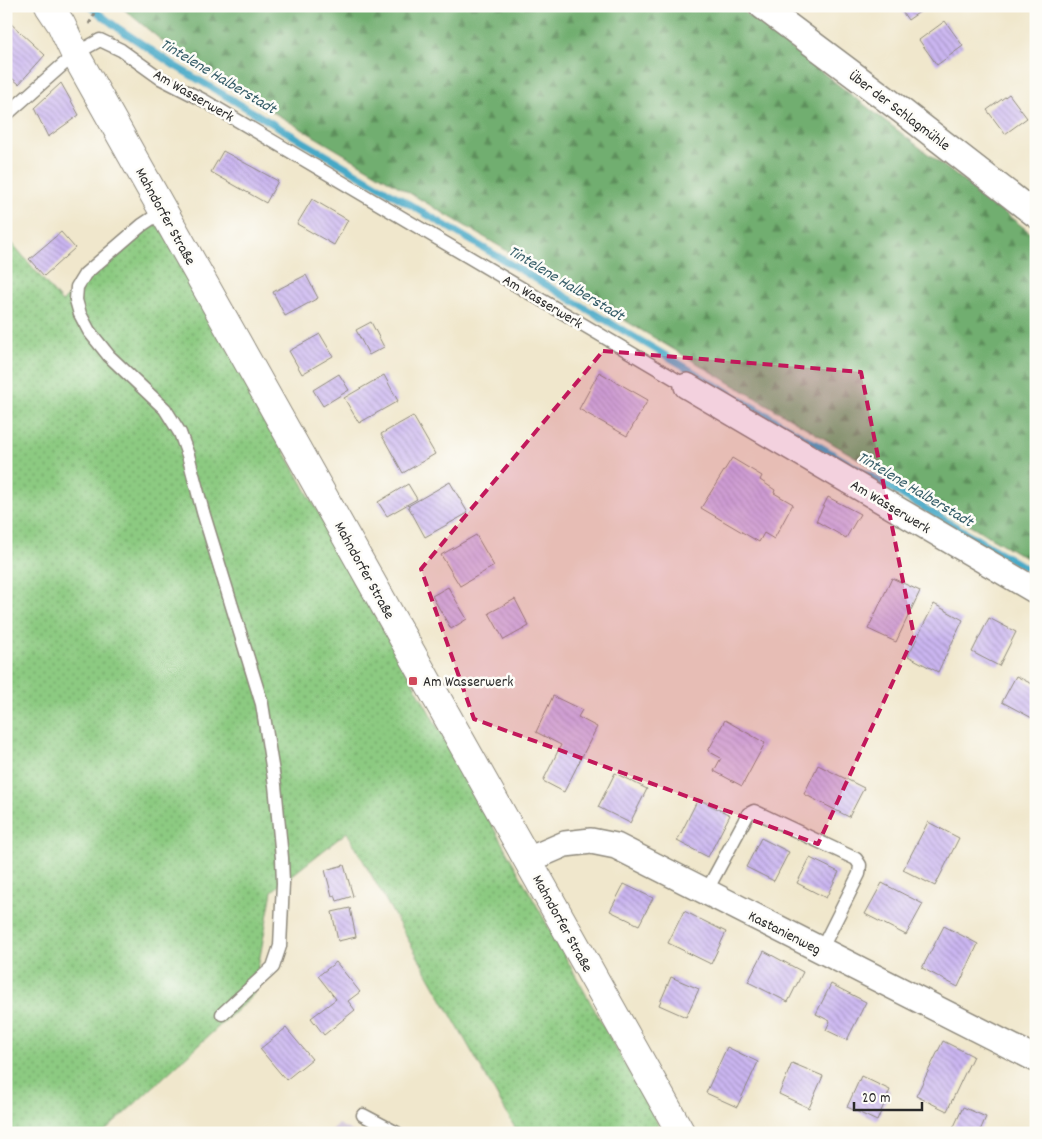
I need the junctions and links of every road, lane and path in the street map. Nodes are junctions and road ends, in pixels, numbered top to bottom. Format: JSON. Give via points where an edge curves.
{"nodes":[{"id":1,"x":49,"y":6,"type":"edge"},
{"id":2,"x":99,"y":6,"type":"edge"},
{"id":3,"x":762,"y":6,"type":"edge"},
{"id":4,"x":93,"y":17,"type":"dead end"},
{"id":5,"x":75,"y":54,"type":"junction"},
{"id":6,"x":6,"y":114,"type":"edge"},
{"id":7,"x":163,"y":211,"type":"junction"},
{"id":8,"x":1036,"y":215,"type":"edge"},
{"id":9,"x":687,"y":386,"type":"joint"},
{"id":10,"x":1036,"y":592,"type":"edge"},
{"id":11,"x":528,"y":860,"type":"junction"},
{"id":12,"x":706,"y":892,"type":"junction"},
{"id":13,"x":822,"y":950,"type":"junction"},
{"id":14,"x":222,"y":1014,"type":"dead end"},
{"id":15,"x":1036,"y":1059,"type":"edge"},
{"id":16,"x":363,"y":1115,"type":"dead end"},
{"id":17,"x":397,"y":1133,"type":"edge"},
{"id":18,"x":681,"y":1133,"type":"edge"}],
"edges":[{"from":1,"to":5,"type":"street","name":"Mahndorfer Straße"},
{"from":2,"to":4,"type":"path"},
{"from":3,"to":8,"type":"street","name":"Über der Schlagmühle"},
{"from":5,"to":6,"type":"lane"},
{"from":5,"to":7,"type":"street","name":"Mahndorfer Straße"},
{"from":5,"to":9,"type":"lane","name":"Am Wasserwerk","via":[[100,40],[120,50],[160,78],[203,100]]},
{"from":7,"to":11,"type":"street","name":"Mahndorfer Straße"},
{"from":7,"to":14,"type":"lane","via":[[85,274],[77,287],[76,300],[88,331],[164,409],[180,433],[263,712],[282,858],[280,946],[273,967]]},
{"from":9,"to":10,"type":"street","name":"Am Wasserwerk"},
{"from":11,"to":12,"type":"street","name":"Kastanienweg","via":[[565,844],[591,841],[616,846]]},
{"from":11,"to":18,"type":"street","name":"Mahndorfer Straße"},
{"from":12,"to":13,"type":"street","name":"Kastanienweg"},
{"from":12,"to":13,"type":"lane","via":[[748,814],[754,811],[856,859],[860,866],[859,874]]},
{"from":13,"to":15,"type":"street","name":"Kastanienweg"},
{"from":16,"to":17,"type":"lane"}]}
